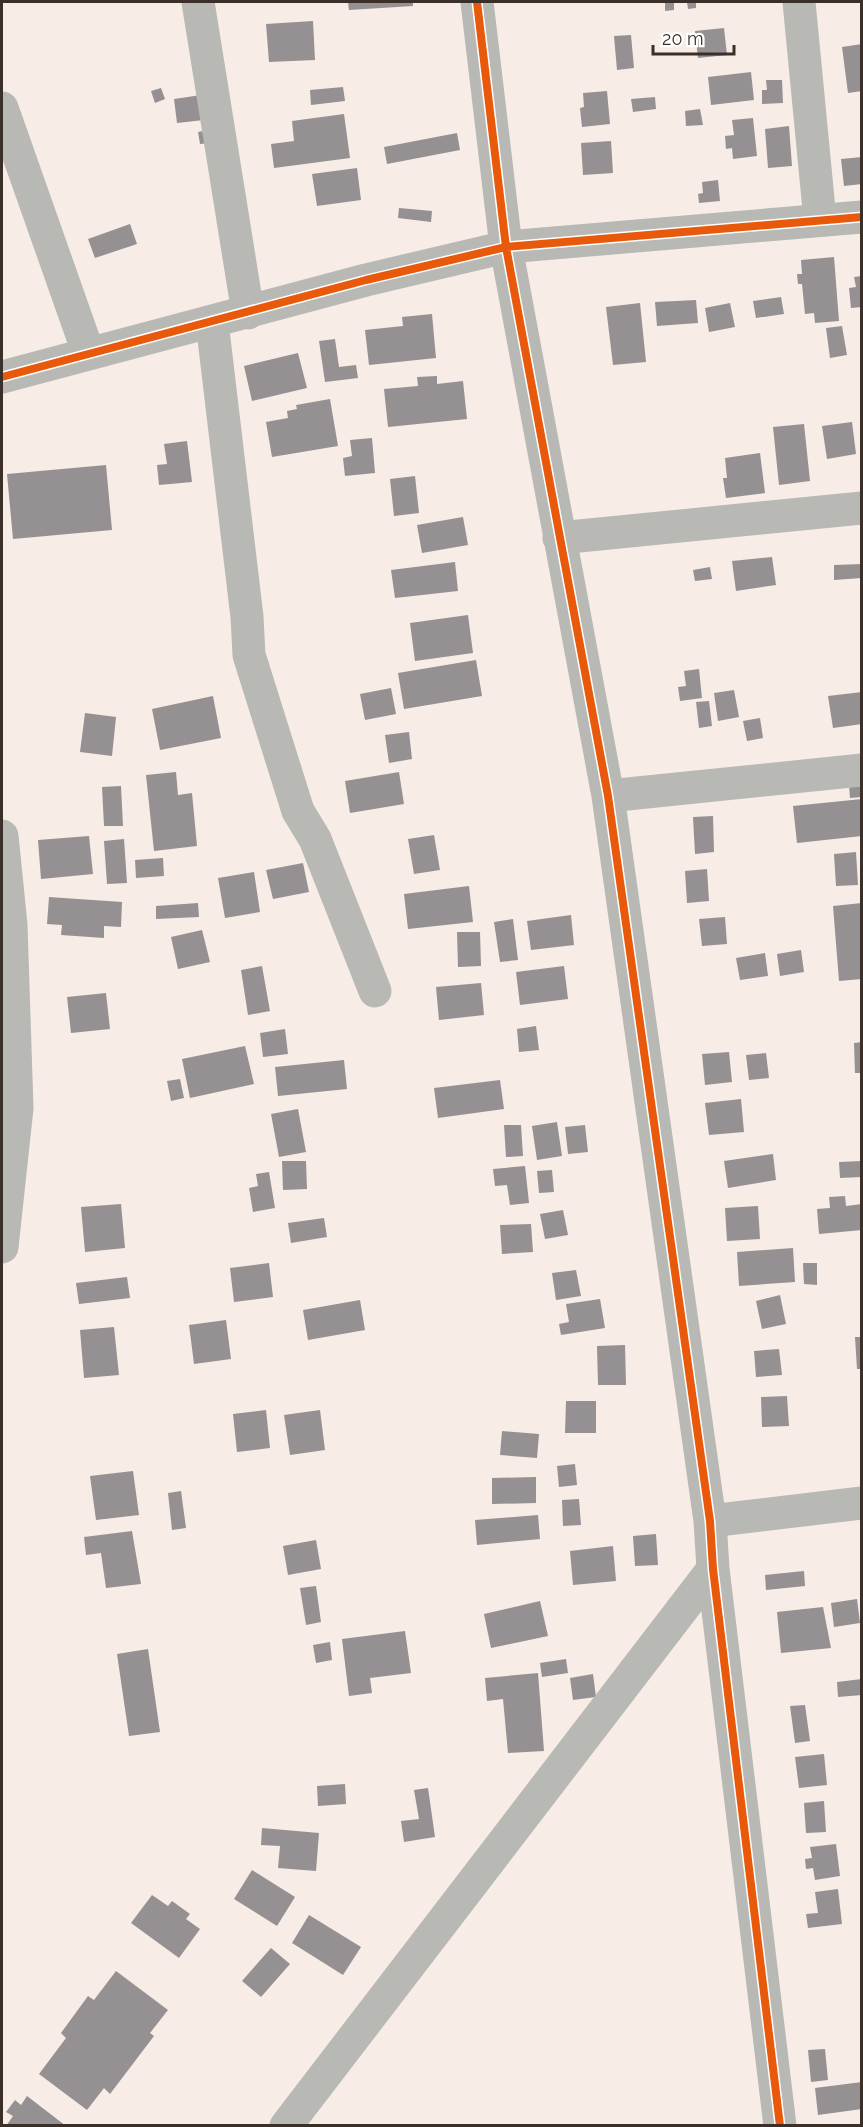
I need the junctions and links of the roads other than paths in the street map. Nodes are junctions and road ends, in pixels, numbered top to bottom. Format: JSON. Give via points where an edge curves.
{"nodes":[{"id":1,"x":198,"y":2,"type":"edge"},
{"id":2,"x":477,"y":2,"type":"edge"},
{"id":3,"x":799,"y":2,"type":"edge"},
{"id":4,"x":2,"y":108,"type":"edge"},
{"id":5,"x":861,"y":217,"type":"edge"},
{"id":6,"x":820,"y":220,"type":"junction"},
{"id":7,"x":506,"y":247,"type":"junction"},
{"id":8,"x":248,"y":313,"type":"junction"},
{"id":9,"x":212,"y":322,"type":"junction"},
{"id":10,"x":88,"y":352,"type":"junction"},
{"id":11,"x":2,"y":377,"type":"edge"},
{"id":12,"x":861,"y":508,"type":"edge"},
{"id":13,"x":559,"y":538,"type":"junction"},
{"id":14,"x":861,"y":770,"type":"edge"},
{"id":15,"x":608,"y":796,"type":"junction"},
{"id":16,"x":2,"y":837,"type":"edge"},
{"id":17,"x":375,"y":991,"type":"dead end"},
{"id":18,"x":9,"y":1107,"type":"edge"},
{"id":19,"x":2,"y":1247,"type":"edge"},
{"id":20,"x":861,"y":1503,"type":"edge"},
{"id":21,"x":710,"y":1521,"type":"junction"},
{"id":22,"x":713,"y":1569,"type":"junction"},
{"id":23,"x":286,"y":2126,"type":"edge"},
{"id":24,"x":780,"y":2126,"type":"edge"}],
"edges":[{"from":1,"to":8,"type":"street"},
{"from":2,"to":7,"type":"street"},
{"from":3,"to":6,"type":"street"},
{"from":4,"to":10,"type":"street"},
{"from":5,"to":6,"type":"street"},
{"from":6,"to":7,"type":"street"},
{"from":7,"to":8,"type":"street"},
{"from":7,"to":13,"type":"street"},
{"from":8,"to":9,"type":"street"},
{"from":9,"to":10,"type":"street"},
{"from":9,"to":17,"type":"street","via":[[249,655],[298,811],[315,839]]},
{"from":10,"to":11,"type":"street"},
{"from":12,"to":13,"type":"street"},
{"from":13,"to":15,"type":"street"},
{"from":14,"to":15,"type":"street"},
{"from":15,"to":21,"type":"street"},
{"from":16,"to":18,"type":"street","via":[[11,925]]},
{"from":18,"to":19,"type":"street"},
{"from":20,"to":21,"type":"street"},
{"from":21,"to":22,"type":"street"},
{"from":22,"to":23,"type":"street"},
{"from":22,"to":24,"type":"street"}]}
